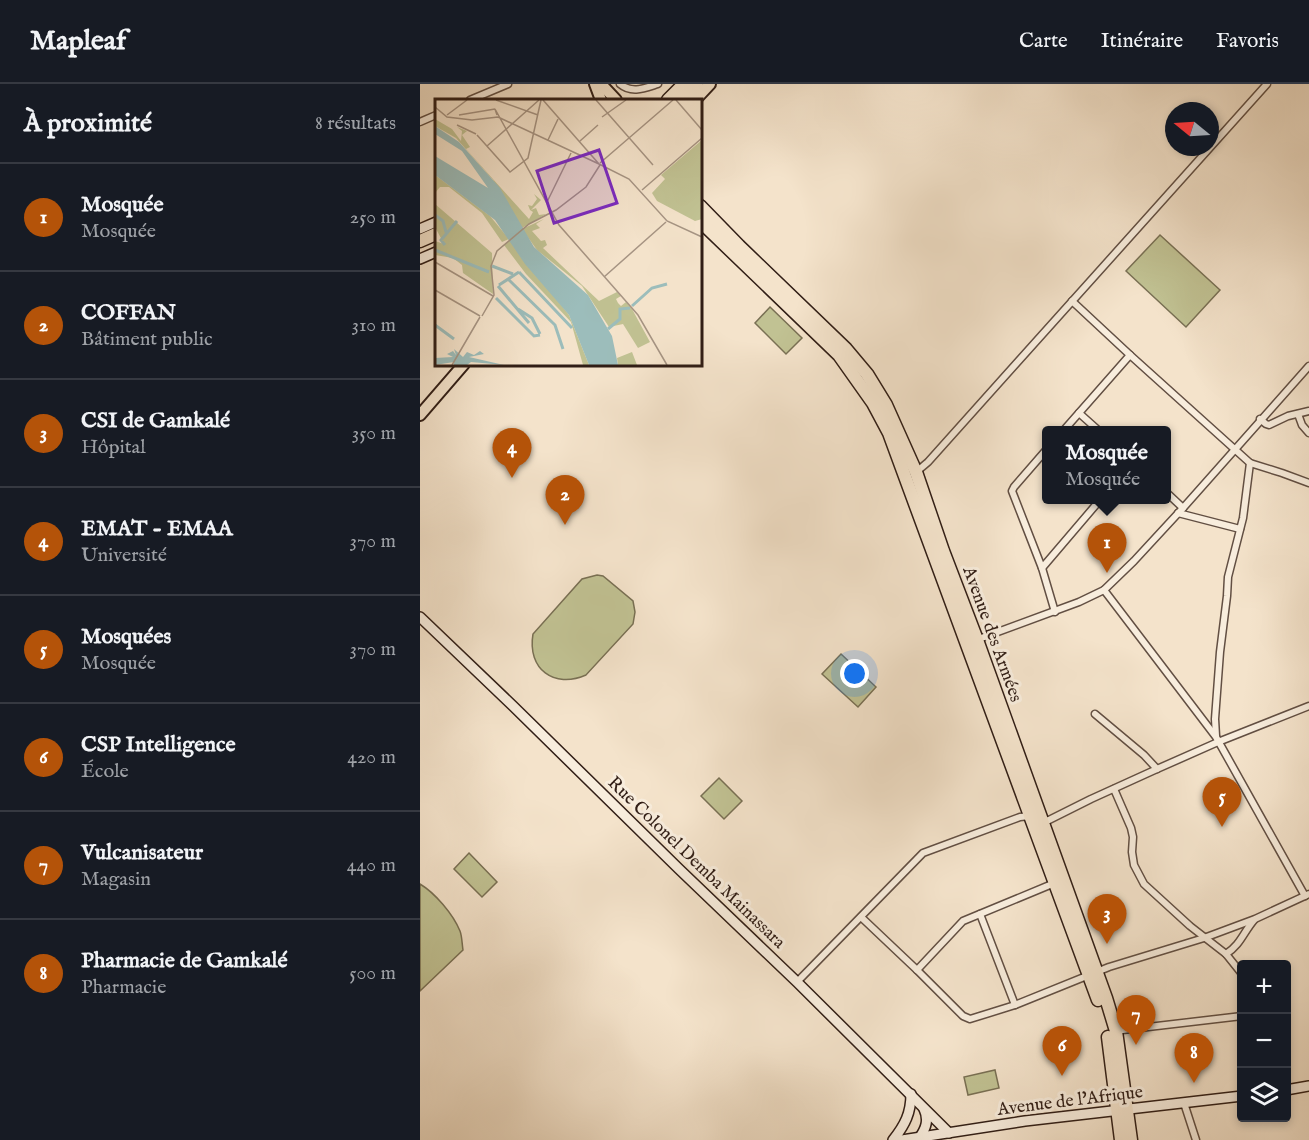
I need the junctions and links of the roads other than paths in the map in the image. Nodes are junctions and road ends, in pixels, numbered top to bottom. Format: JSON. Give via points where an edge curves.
{"nodes":[{"id":1,"x":508,"y":84,"type":"edge"},
{"id":2,"x":598,"y":84,"type":"edge"},
{"id":3,"x":620,"y":84,"type":"edge"},
{"id":4,"x":658,"y":84,"type":"edge"},
{"id":5,"x":697,"y":84,"type":"edge"},
{"id":6,"x":710,"y":84,"type":"edge"},
{"id":7,"x":1267,"y":84,"type":"edge"},
{"id":8,"x":686,"y":95,"type":"edge"},
{"id":9,"x":472,"y":99,"type":"edge"},
{"id":10,"x":594,"y":99,"type":"edge"},
{"id":11,"x":601,"y":99,"type":"edge"},
{"id":12,"x":608,"y":99,"type":"edge"},
{"id":13,"x":615,"y":99,"type":"edge"},
{"id":14,"x":435,"y":115,"type":"edge"},
{"id":15,"x":420,"y":122,"type":"edge"},
{"id":16,"x":702,"y":208,"type":"edge"},
{"id":17,"x":435,"y":222,"type":"edge"},
{"id":18,"x":702,"y":223,"type":"edge"},
{"id":19,"x":420,"y":229,"type":"edge"},
{"id":20,"x":435,"y":234,"type":"edge"},
{"id":21,"x":420,"y":240,"type":"edge"},
{"id":22,"x":435,"y":242,"type":"edge"},
{"id":23,"x":420,"y":248,"type":"edge"},
{"id":24,"x":435,"y":252,"type":"edge"},
{"id":25,"x":420,"y":259,"type":"edge"},
{"id":26,"x":1072,"y":301,"type":"junction"},
{"id":27,"x":1130,"y":355,"type":"junction"},
{"id":28,"x":462,"y":366,"type":"edge"},
{"id":29,"x":1309,"y":366,"type":"edge"},
{"id":30,"x":1309,"y":411,"type":"edge"},
{"id":31,"x":1079,"y":413,"type":"junction"},
{"id":32,"x":1298,"y":414,"type":"junction"},
{"id":33,"x":420,"y":416,"type":"edge"},
{"id":34,"x":1260,"y":419,"type":"junction"},
{"id":35,"x":1068,"y":426,"type":"edge"},
{"id":36,"x":1094,"y":426,"type":"edge"},
{"id":37,"x":1309,"y":433,"type":"edge"},
{"id":38,"x":1235,"y":449,"type":"junction"},
{"id":39,"x":1042,"y":455,"type":"edge"},
{"id":40,"x":1250,"y":464,"type":"junction"},
{"id":41,"x":911,"y":475,"type":"junction"},
{"id":42,"x":1309,"y":483,"type":"edge"},
{"id":43,"x":1171,"y":498,"type":"edge"},
{"id":44,"x":1097,"y":504,"type":"edge"},
{"id":45,"x":1180,"y":510,"type":"junction"},
{"id":46,"x":1240,"y":529,"type":"junction"},
{"id":47,"x":1042,"y":568,"type":"junction"},
{"id":48,"x":1104,"y":590,"type":"junction"},
{"id":49,"x":1055,"y":612,"type":"junction"},
{"id":50,"x":420,"y":617,"type":"edge"},
{"id":51,"x":972,"y":642,"type":"junction"},
{"id":52,"x":1309,"y":706,"type":"edge"},
{"id":53,"x":1095,"y":714,"type":"dead end"},
{"id":54,"x":1217,"y":740,"type":"junction"},
{"id":55,"x":1157,"y":769,"type":"junction"},
{"id":56,"x":1114,"y":789,"type":"junction"},
{"id":57,"x":1036,"y":818,"type":"junction"},
{"id":58,"x":1059,"y":881,"type":"junction"},
{"id":59,"x":1307,"y":895,"type":"edge"},
{"id":60,"x":980,"y":914,"type":"junction"},
{"id":61,"x":861,"y":917,"type":"junction"},
{"id":62,"x":1255,"y":919,"type":"junction"},
{"id":63,"x":1204,"y":938,"type":"junction"},
{"id":64,"x":1226,"y":954,"type":"junction"},
{"id":65,"x":1237,"y":968,"type":"edge"},
{"id":66,"x":917,"y":970,"type":"junction"},
{"id":67,"x":1093,"y":973,"type":"junction"},
{"id":68,"x":797,"y":982,"type":"junction"},
{"id":69,"x":1015,"y":1005,"type":"junction"},
{"id":70,"x":1237,"y":1017,"type":"edge"},
{"id":71,"x":1112,"y":1031,"type":"junction"},
{"id":72,"x":1309,"y":1086,"type":"edge"},
{"id":73,"x":1291,"y":1089,"type":"edge"},
{"id":74,"x":910,"y":1094,"type":"junction"},
{"id":75,"x":1237,"y":1097,"type":"edge"},
{"id":76,"x":1184,"y":1103,"type":"junction"},
{"id":77,"x":924,"y":1108,"type":"junction"},
{"id":78,"x":1122,"y":1110,"type":"junction"},
{"id":79,"x":949,"y":1133,"type":"junction"},
{"id":80,"x":920,"y":1137,"type":"junction"},
{"id":81,"x":893,"y":1140,"type":"edge"},
{"id":82,"x":902,"y":1140,"type":"edge"},
{"id":83,"x":1121,"y":1140,"type":"edge"},
{"id":84,"x":1131,"y":1140,"type":"edge"},
{"id":85,"x":1196,"y":1140,"type":"edge"}],
"edges":[{"from":1,"to":9,"type":"street"},
{"from":2,"to":10,"type":"street"},
{"from":2,"to":11,"type":"main road"},
{"from":2,"to":12,"type":"main road"},
{"from":2,"to":13,"type":"main road"},
{"from":3,"to":4,"type":"street","via":[[638,90]]},
{"from":5,"to":8,"type":"highway"},
{"from":6,"to":8,"type":"main road"},
{"from":7,"to":26,"type":"street"},
{"from":14,"to":15,"type":"street"},
{"from":16,"to":41,"type":"highway","name":"Avenue des Armées","via":[[867,374],[886,405]]},
{"from":17,"to":19,"type":"street"},
{"from":18,"to":41,"type":"highway","name":"Avenue des Armées","via":[[839,356],[873,403]]},
{"from":20,"to":21,"type":"highway"},
{"from":22,"to":23,"type":"highway"},
{"from":24,"to":25,"type":"street"},
{"from":26,"to":27,"type":"street"},
{"from":26,"to":41,"type":"street","via":[[928,462]]},
{"from":27,"to":31,"type":"street"},
{"from":27,"to":38,"type":"street"},
{"from":28,"to":33,"type":"main road"},
{"from":29,"to":34,"type":"street"},
{"from":30,"to":32,"type":"street"},
{"from":31,"to":35,"type":"street"},
{"from":31,"to":36,"type":"street"},
{"from":32,"to":34,"type":"street","via":[[1269,424]]},
{"from":32,"to":37,"type":"street"},
{"from":34,"to":38,"type":"street"},
{"from":38,"to":40,"type":"street"},
{"from":38,"to":45,"type":"street"},
{"from":39,"to":47,"type":"street","via":[[1012,491]]},
{"from":40,"to":42,"type":"street"},
{"from":40,"to":46,"type":"street"},
{"from":41,"to":51,"type":"highway","name":"Avenue des Armées"},
{"from":43,"to":45,"type":"street"},
{"from":44,"to":47,"type":"street"},
{"from":45,"to":46,"type":"street"},
{"from":45,"to":48,"type":"street"},
{"from":46,"to":54,"type":"street","via":[[1228,577],[1215,719]]},
{"from":47,"to":49,"type":"street"},
{"from":48,"to":49,"type":"street"},
{"from":48,"to":54,"type":"street"},
{"from":49,"to":51,"type":"street"},
{"from":50,"to":68,"type":"street","name":"Rue Colonel Demba Mainassara"},
{"from":51,"to":57,"type":"highway","name":"Avenue des Armées"},
{"from":52,"to":54,"type":"street"},
{"from":53,"to":55,"type":"street"},
{"from":54,"to":55,"type":"street"},
{"from":54,"to":59,"type":"street"},
{"from":55,"to":56,"type":"street"},
{"from":56,"to":57,"type":"street","via":[[1049,820]]},
{"from":56,"to":63,"type":"street","via":[[1131,828],[1134,865],[1144,884]]},
{"from":57,"to":58,"type":"highway","name":"Avenue des Armées"},
{"from":57,"to":61,"type":"street","via":[[1020,817],[923,853]]},
{"from":58,"to":60,"type":"street"},
{"from":58,"to":67,"type":"highway","name":"Avenue des Armées"},
{"from":59,"to":62,"type":"street"},
{"from":60,"to":66,"type":"street","via":[[960,924]]},
{"from":60,"to":69,"type":"street"},
{"from":61,"to":66,"type":"street"},
{"from":61,"to":68,"type":"street"},
{"from":62,"to":63,"type":"street"},
{"from":62,"to":64,"type":"street","via":[[1238,945]]},
{"from":63,"to":64,"type":"street"},
{"from":63,"to":67,"type":"street"},
{"from":64,"to":65,"type":"street"},
{"from":66,"to":69,"type":"street","via":[[967,1018]]},
{"from":67,"to":69,"type":"street"},
{"from":67,"to":71,"type":"highway","name":"Avenue des Armées"},
{"from":68,"to":74,"type":"street","name":"Rue Colonel Demba Mainassara"},
{"from":70,"to":71,"type":"street"},
{"from":71,"to":78,"type":"highway","name":"Avenue des Armées"},
{"from":72,"to":73,"type":"street"},
{"from":74,"to":77,"type":"street","name":"Rue Colonel Demba Mainassara"},
{"from":74,"to":81,"type":"street","via":[[908,1116]]},
{"from":75,"to":76,"type":"street","name":"Avenue de l'Afrique"},
{"from":76,"to":78,"type":"street","name":"Avenue de l'Afrique"},
{"from":76,"to":85,"type":"street"},
{"from":77,"to":79,"type":"street","name":"Rue Colonel Demba Mainassara"},
{"from":77,"to":80,"type":"street","via":[[926,1126]]},
{"from":78,"to":79,"type":"street","name":"Avenue de l'Afrique"},
{"from":78,"to":83,"type":"highway","name":"Avenue des Armées"},
{"from":78,"to":84,"type":"highway","name":"Avenue des Armées"},
{"from":79,"to":80,"type":"street","name":"Avenue de l'Afrique"},
{"from":80,"to":82,"type":"street","name":"Avenue de l'Afrique"}]}
